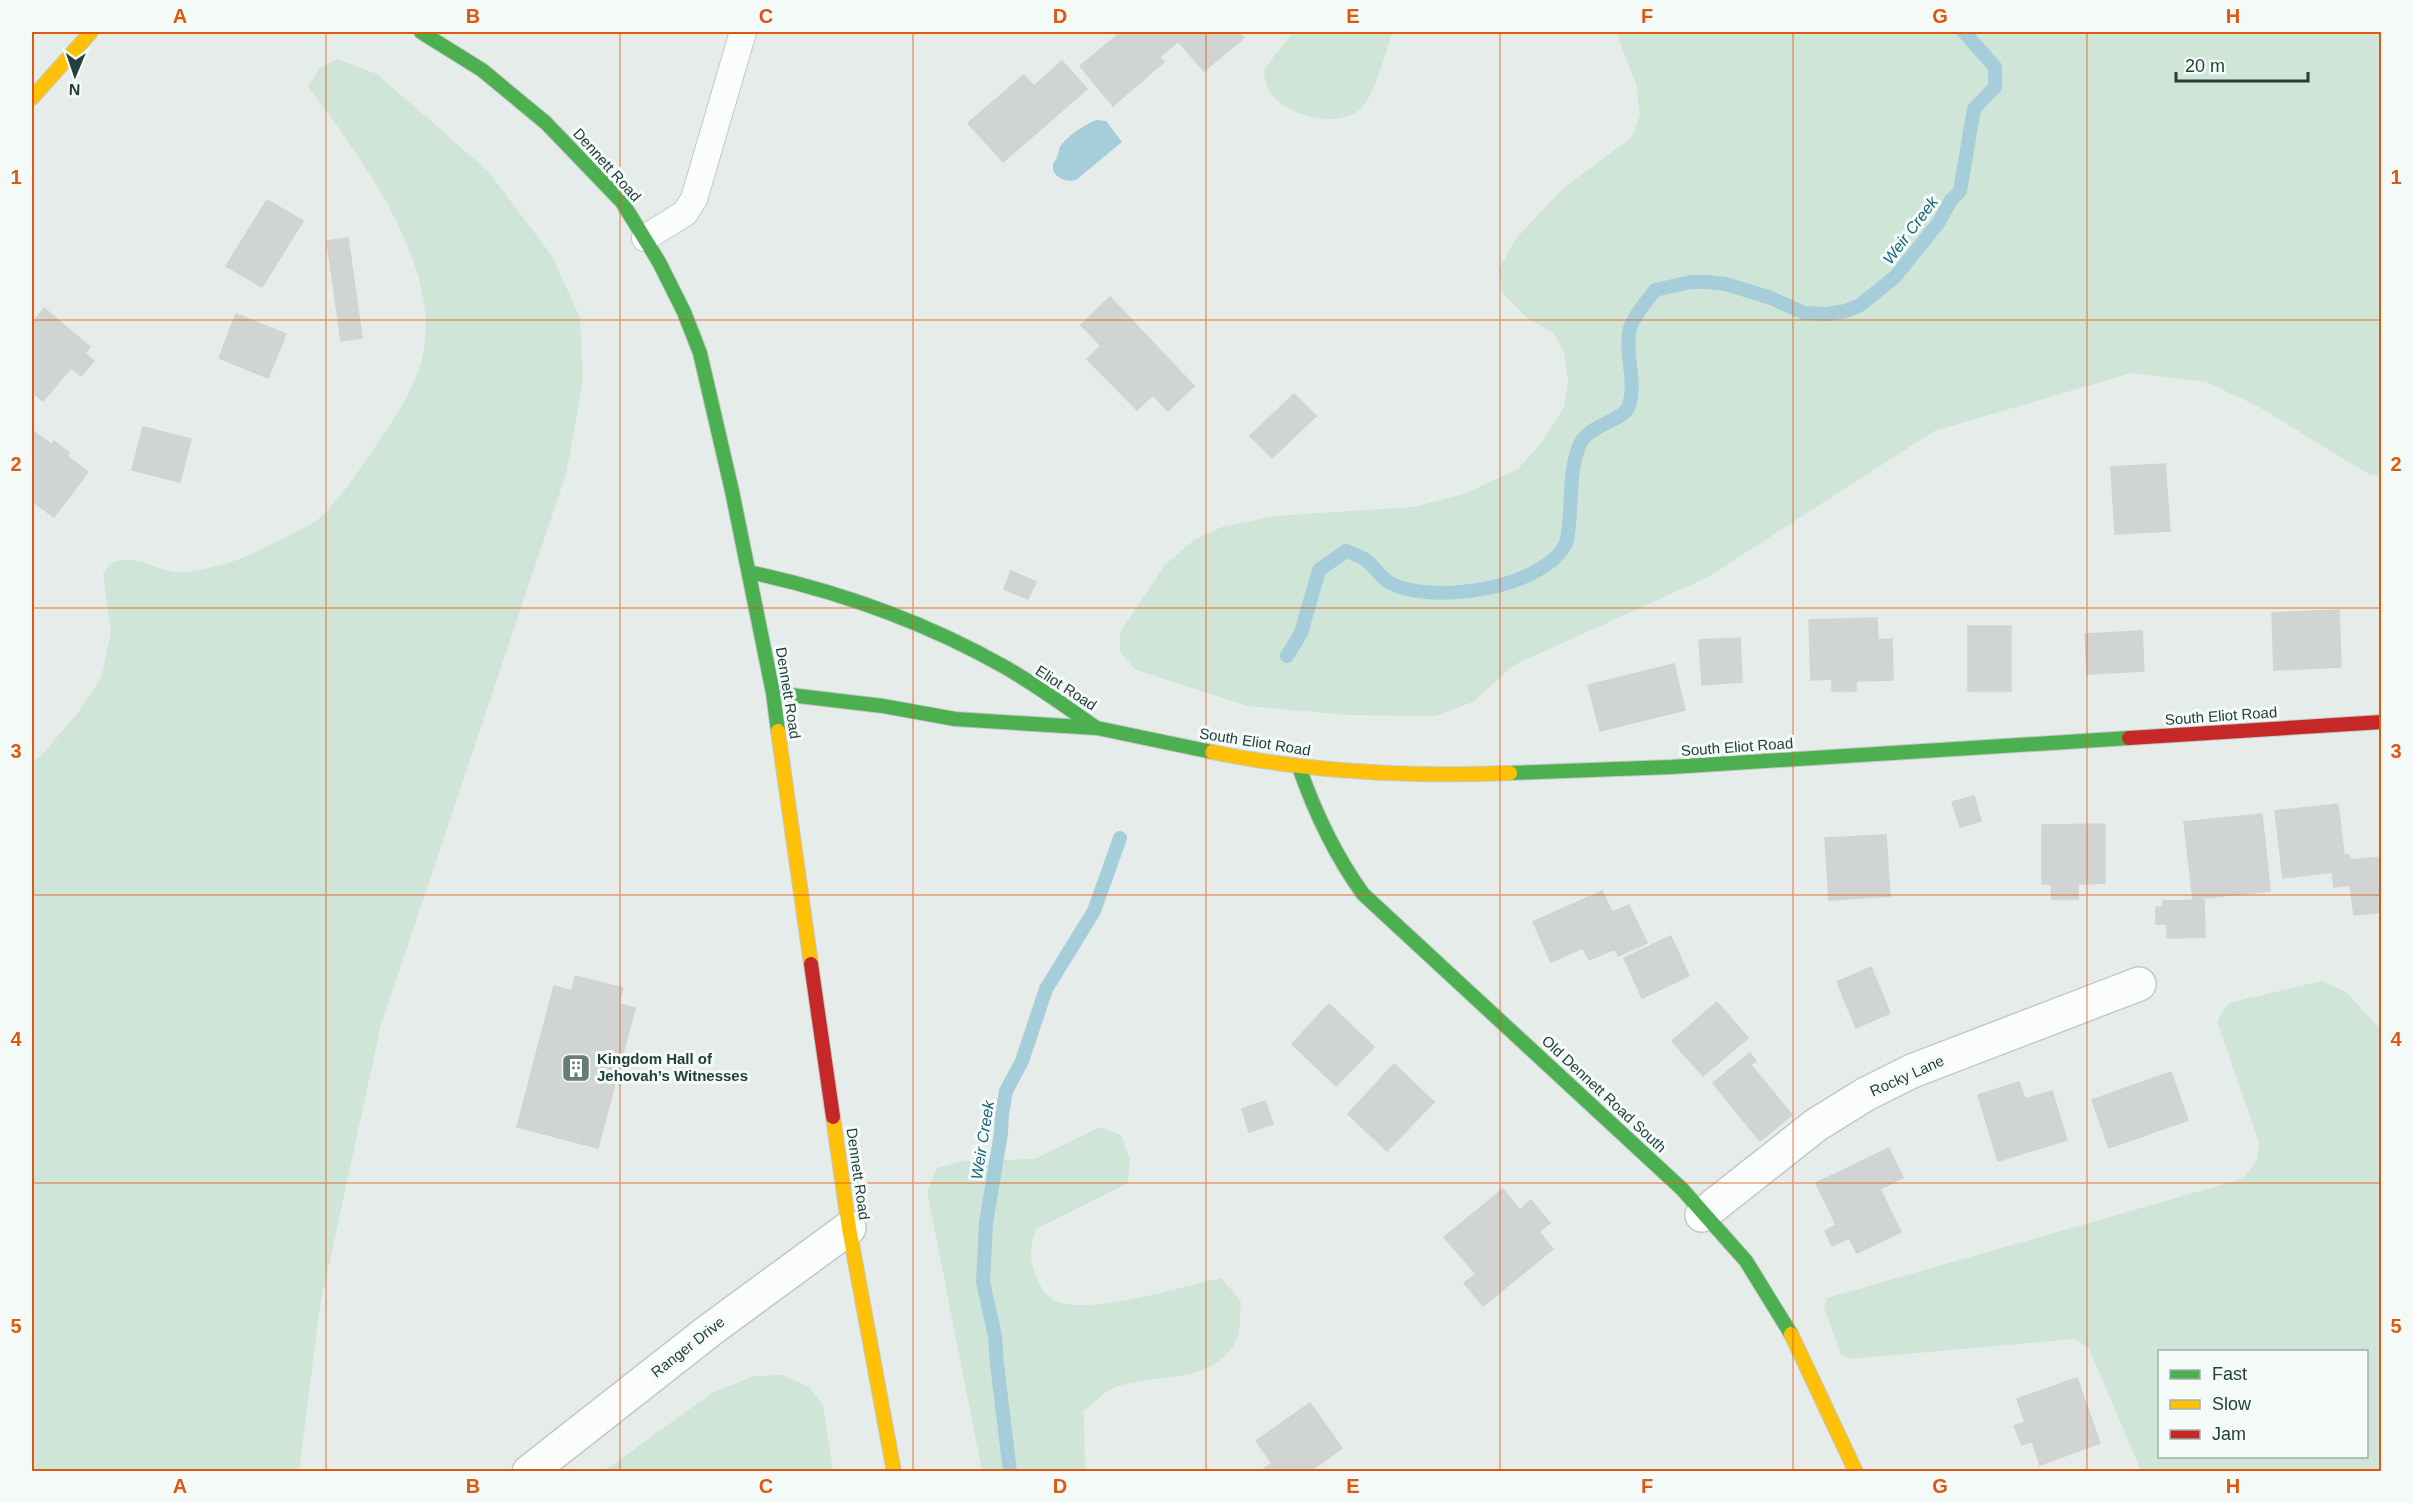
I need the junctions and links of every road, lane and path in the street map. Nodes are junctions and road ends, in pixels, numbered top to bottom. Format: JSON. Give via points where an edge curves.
{"nodes":[{"id":1,"x":91,"y":32,"type":"edge"},
{"id":2,"x":422,"y":32,"type":"edge"},
{"id":3,"x":743,"y":32,"type":"edge"},
{"id":4,"x":32,"y":98,"type":"edge"},
{"id":5,"x":645,"y":238,"type":"junction"},
{"id":6,"x":749,"y":572,"type":"junction"},
{"id":7,"x":773,"y":693,"type":"junction"},
{"id":8,"x":2382,"y":722,"type":"edge"},
{"id":9,"x":1096,"y":728,"type":"junction"},
{"id":10,"x":1299,"y":766,"type":"junction"},
{"id":11,"x":2139,"y":984,"type":"dead end"},
{"id":12,"x":1702,"y":1215,"type":"junction"},
{"id":13,"x":849,"y":1228,"type":"junction"},
{"id":14,"x":529,"y":1472,"type":"edge"},
{"id":15,"x":894,"y":1472,"type":"edge"},
{"id":16,"x":1856,"y":1472,"type":"edge"}],
"edges":[{"from":1,"to":4,"type":"main road"},
{"from":2,"to":5,"type":"main road","name":"Dennett Road","via":[[482,70],[546,123],[622,202]]},
{"from":3,"to":5,"type":"lane","via":[[694,198],[685,213]]},
{"from":5,"to":6,"type":"main road","name":"Dennett Road","via":[[700,352]]},
{"from":6,"to":7,"type":"main road","name":"Dennett Road"},
{"from":6,"to":9,"type":"main road","name":"Eliot Road","via":[[798,581],[922,625],[1004,667]]},
{"from":7,"to":9,"type":"main road","name":"Eliot Road","via":[[955,719]]},
{"from":7,"to":13,"type":"main road","name":"Dennett Road"},
{"from":8,"to":10,"type":"main road","name":"South Eliot Road","via":[[1749,763],[1489,775]]},
{"from":9,"to":10,"type":"main road","name":"South Eliot Road"},
{"from":10,"to":12,"type":"main road","name":"Old Dennett Road South","via":[[1330,845],[1363,894],[1682,1189]]},
{"from":11,"to":12,"type":"street","name":"Rocky Lane","via":[[1912,1071],[1866,1094],[1816,1125]]},
{"from":12,"to":16,"type":"main road","name":"Old Dennett Road South","via":[[1745,1260],[1778,1311]]},
{"from":13,"to":14,"type":"street","name":"Ranger Drive","via":[[710,1330]]},
{"from":13,"to":15,"type":"main road","name":"Dennett Road"}]}
